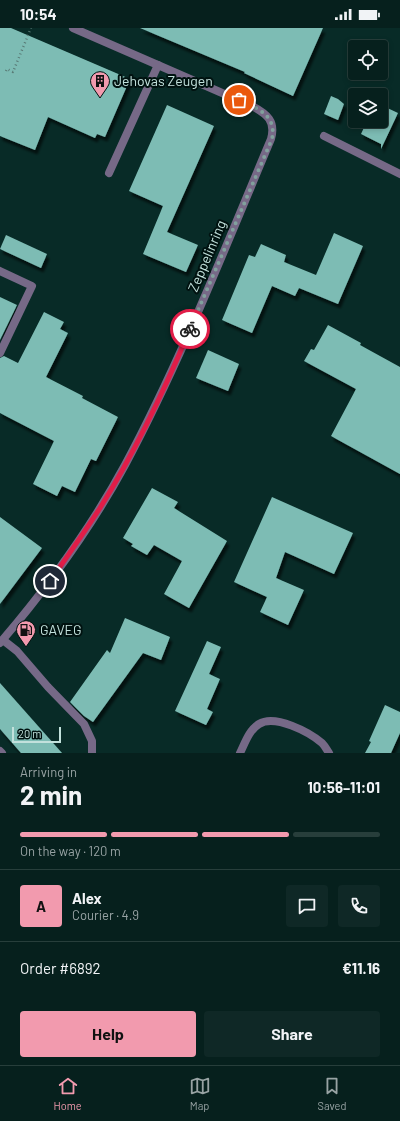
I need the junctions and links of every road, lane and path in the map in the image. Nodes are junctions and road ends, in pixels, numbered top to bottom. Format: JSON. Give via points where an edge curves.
{"nodes":[{"id":1,"x":31,"y":28,"type":"edge"},
{"id":2,"x":73,"y":28,"type":"edge"},
{"id":3,"x":158,"y":65,"type":"junction"},
{"id":4,"x":6,"y":71,"type":"dead end"},
{"id":5,"x":324,"y":136,"type":"dead end"},
{"id":6,"x":109,"y":173,"type":"dead end"},
{"id":7,"x":400,"y":174,"type":"edge"},
{"id":8,"x":0,"y":271,"type":"edge"},
{"id":9,"x":0,"y":353,"type":"edge"},
{"id":10,"x":1,"y":641,"type":"edge"},
{"id":11,"x":92,"y":753,"type":"edge"},
{"id":12,"x":240,"y":753,"type":"edge"},
{"id":13,"x":330,"y":753,"type":"edge"}],
"edges":[{"from":1,"to":4,"type":"path","via":[[13,72],[7,69]]},
{"from":2,"to":3,"type":"street","name":"Zeppelinring"},
{"from":3,"to":6,"type":"street"},
{"from":3,"to":10,"type":"street","name":"Zeppelinring","via":[[261,111],[271,121],[272,139],[186,339],[125,465],[68,556]]},
{"from":5,"to":7,"type":"street"},
{"from":8,"to":9,"type":"street","via":[[32,286]]},
{"from":10,"to":11,"type":"street","via":[[17,651],[84,724],[92,741]]},
{"from":12,"to":13,"type":"street","via":[[248,736],[259,724],[274,721],[308,734],[323,744]]}]}
